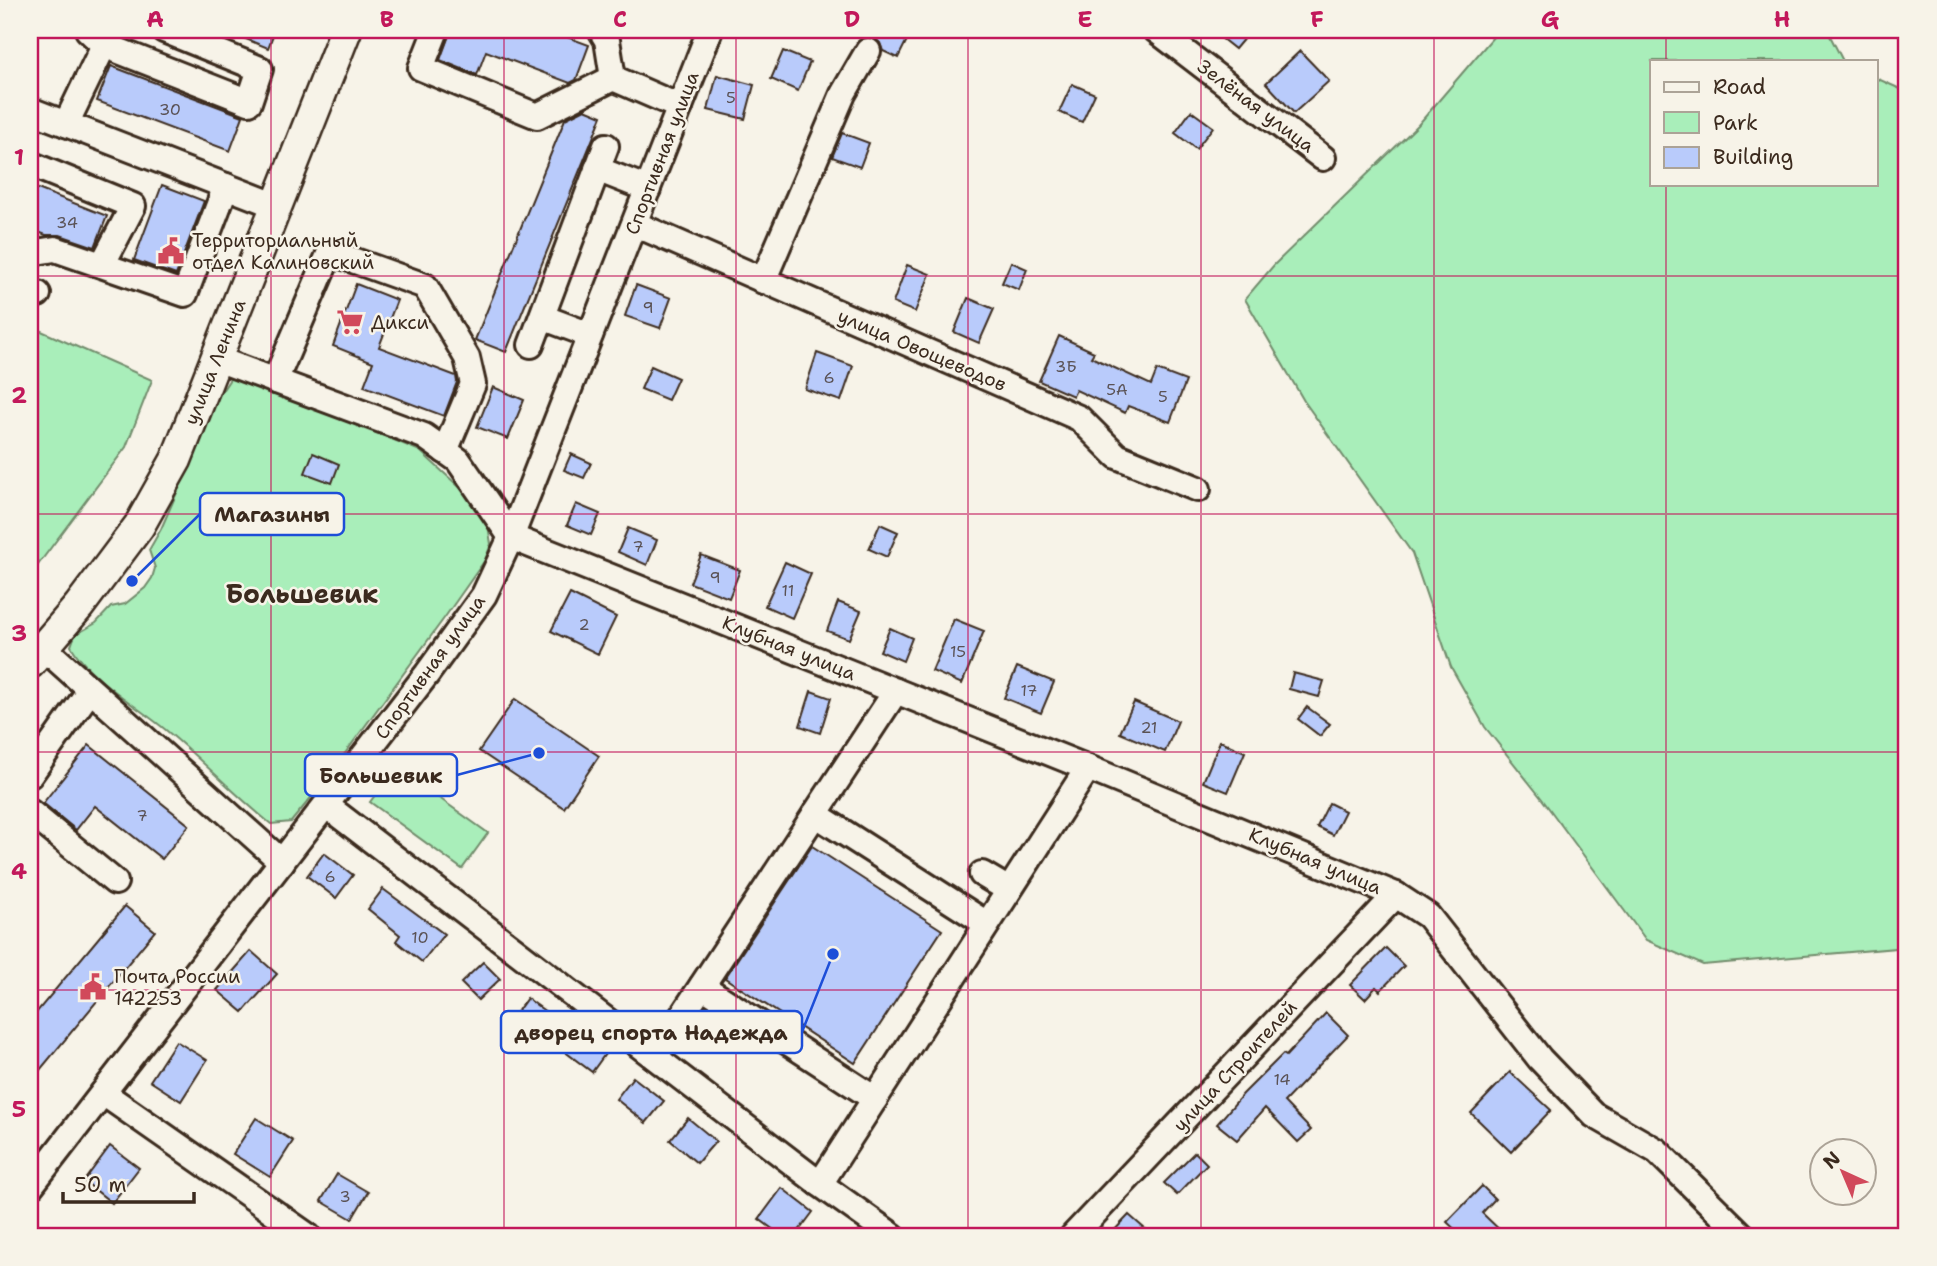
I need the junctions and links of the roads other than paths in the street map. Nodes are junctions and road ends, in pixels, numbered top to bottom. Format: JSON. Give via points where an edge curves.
{"nodes":[{"id":1,"x":164,"y":30,"type":"edge"},
{"id":2,"x":346,"y":30,"type":"edge"},
{"id":3,"x":436,"y":30,"type":"edge"},
{"id":4,"x":601,"y":30,"type":"edge"},
{"id":5,"x":710,"y":30,"type":"edge"},
{"id":6,"x":1156,"y":30,"type":"edge"},
{"id":7,"x":102,"y":35,"type":"edge"},
{"id":8,"x":867,"y":51,"type":"dead end"},
{"id":9,"x":613,"y":78,"type":"junction"},
{"id":10,"x":680,"y":107,"type":"junction"},
{"id":11,"x":30,"y":110,"type":"edge"},
{"id":12,"x":66,"y":124,"type":"junction"},
{"id":13,"x":1323,"y":158,"type":"dead end"},
{"id":14,"x":30,"y":164,"type":"edge"},
{"id":15,"x":226,"y":186,"type":"junction"},
{"id":16,"x":648,"y":188,"type":"junction"},
{"id":17,"x":277,"y":206,"type":"junction"},
{"id":18,"x":635,"y":224,"type":"junction"},
{"id":19,"x":30,"y":253,"type":"edge"},
{"id":20,"x":102,"y":265,"type":"junction"},
{"id":21,"x":763,"y":281,"type":"junction"},
{"id":22,"x":542,"y":317,"type":"junction"},
{"id":23,"x":590,"y":335,"type":"junction"},
{"id":24,"x":531,"y":345,"type":"dead end"},
{"id":25,"x":217,"y":359,"type":"junction"},
{"id":26,"x":275,"y":381,"type":"junction"},
{"id":27,"x":445,"y":451,"type":"junction"},
{"id":28,"x":1198,"y":489,"type":"dead end"},
{"id":29,"x":511,"y":537,"type":"junction"},
{"id":30,"x":34,"y":657,"type":"edge"},
{"id":31,"x":90,"y":690,"type":"junction"},
{"id":32,"x":896,"y":691,"type":"junction"},
{"id":33,"x":1088,"y":768,"type":"junction"},
{"id":34,"x":30,"y":775,"type":"edge"},
{"id":35,"x":327,"y":806,"type":"junction"},
{"id":36,"x":30,"y":812,"type":"edge"},
{"id":37,"x":815,"y":814,"type":"junction"},
{"id":38,"x":282,"y":862,"type":"junction"},
{"id":39,"x":982,"y":874,"type":"dead end"},
{"id":40,"x":115,"y":882,"type":"dead end"},
{"id":41,"x":1009,"y":890,"type":"junction"},
{"id":42,"x":1396,"y":895,"type":"junction"},
{"id":43,"x":987,"y":925,"type":"junction"},
{"id":44,"x":702,"y":986,"type":"junction"},
{"id":45,"x":655,"y":1057,"type":"junction"},
{"id":46,"x":103,"y":1093,"type":"junction"},
{"id":47,"x":875,"y":1099,"type":"junction"},
{"id":48,"x":820,"y":1184,"type":"junction"},
{"id":49,"x":30,"y":1187,"type":"edge"},
{"id":50,"x":308,"y":1236,"type":"edge"},
{"id":51,"x":893,"y":1236,"type":"edge"},
{"id":52,"x":1073,"y":1236,"type":"edge"},
{"id":53,"x":1743,"y":1236,"type":"edge"}],
"edges":[{"from":1,"to":7,"type":"street","via":[[260,69],[249,102]]},
{"from":2,"to":17,"type":"main road","name":"улица Ленина"},
{"from":3,"to":9,"type":"street","via":[[421,68],[537,116]]},
{"from":4,"to":9,"type":"street"},
{"from":5,"to":10,"type":"street","name":"Спортивная улица"},
{"from":6,"to":13,"type":"street","name":"Зелёная улица"},
{"from":7,"to":12,"type":"street"},
{"from":8,"to":21,"type":"street","via":[[843,94]]},
{"from":9,"to":10,"type":"street"},
{"from":10,"to":16,"type":"street","name":"Спортивная улица"},
{"from":11,"to":12,"type":"street"},
{"from":12,"to":15,"type":"street"},
{"from":14,"to":20,"type":"street","via":[[133,206]]},
{"from":15,"to":17,"type":"street"},
{"from":15,"to":20,"type":"street","via":[[185,293]]},
{"from":16,"to":18,"type":"street","name":"Спортивная улица"},
{"from":16,"to":22,"type":"street","via":[[601,157]]},
{"from":17,"to":25,"type":"main road","name":"улица Ленина"},
{"from":18,"to":21,"type":"street","name":"улица Овощеводов"},
{"from":18,"to":23,"type":"street","name":"Спортивная улица"},
{"from":19,"to":20,"type":"street","via":[[55,249]]},
{"from":21,"to":28,"type":"street","name":"улица Овощеводов","via":[[1079,418],[1117,456]]},
{"from":22,"to":23,"type":"street"},
{"from":22,"to":24,"type":"street"},
{"from":23,"to":29,"type":"street","name":"Спортивная улица"},
{"from":25,"to":26,"type":"street"},
{"from":25,"to":30,"type":"main road","name":"улица Ленина","via":[[176,460],[139,526]]},
{"from":26,"to":27,"type":"street","via":[[424,436]]},
{"from":26,"to":27,"type":"street","via":[[330,252],[425,286],[467,358],[473,384]]},
{"from":27,"to":29,"type":"street","via":[[458,460]]},
{"from":29,"to":32,"type":"street","name":"Клубная улица"},
{"from":29,"to":35,"type":"street","name":"Спортивная улица","via":[[484,596]]},
{"from":30,"to":31,"type":"street"},
{"from":31,"to":34,"type":"street"},
{"from":31,"to":38,"type":"street"},
{"from":32,"to":33,"type":"street","name":"Клубная улица"},
{"from":32,"to":37,"type":"street","via":[[866,752]]},
{"from":33,"to":41,"type":"street"},
{"from":33,"to":42,"type":"street","name":"Клубная улица"},
{"from":35,"to":38,"type":"street","name":"Спортивная улица"},
{"from":35,"to":45,"type":"street"},
{"from":36,"to":40,"type":"street"},
{"from":37,"to":43,"type":"street"},
{"from":37,"to":44,"type":"street"},
{"from":38,"to":46,"type":"street","name":"Спортивная улица"},
{"from":39,"to":41,"type":"street"},
{"from":41,"to":43,"type":"street"},
{"from":42,"to":52,"type":"street","name":"улица Строителей"},
{"from":42,"to":53,"type":"street","name":"Клубная улица","via":[[1428,916],[1540,1059],[1594,1115],[1657,1151]]},
{"from":43,"to":47,"type":"street"},
{"from":44,"to":45,"type":"street"},
{"from":44,"to":47,"type":"street"},
{"from":45,"to":48,"type":"street"},
{"from":46,"to":49,"type":"street","name":"Спортивная улица"},
{"from":46,"to":50,"type":"street"},
{"from":47,"to":48,"type":"street"},
{"from":48,"to":51,"type":"street"}]}
